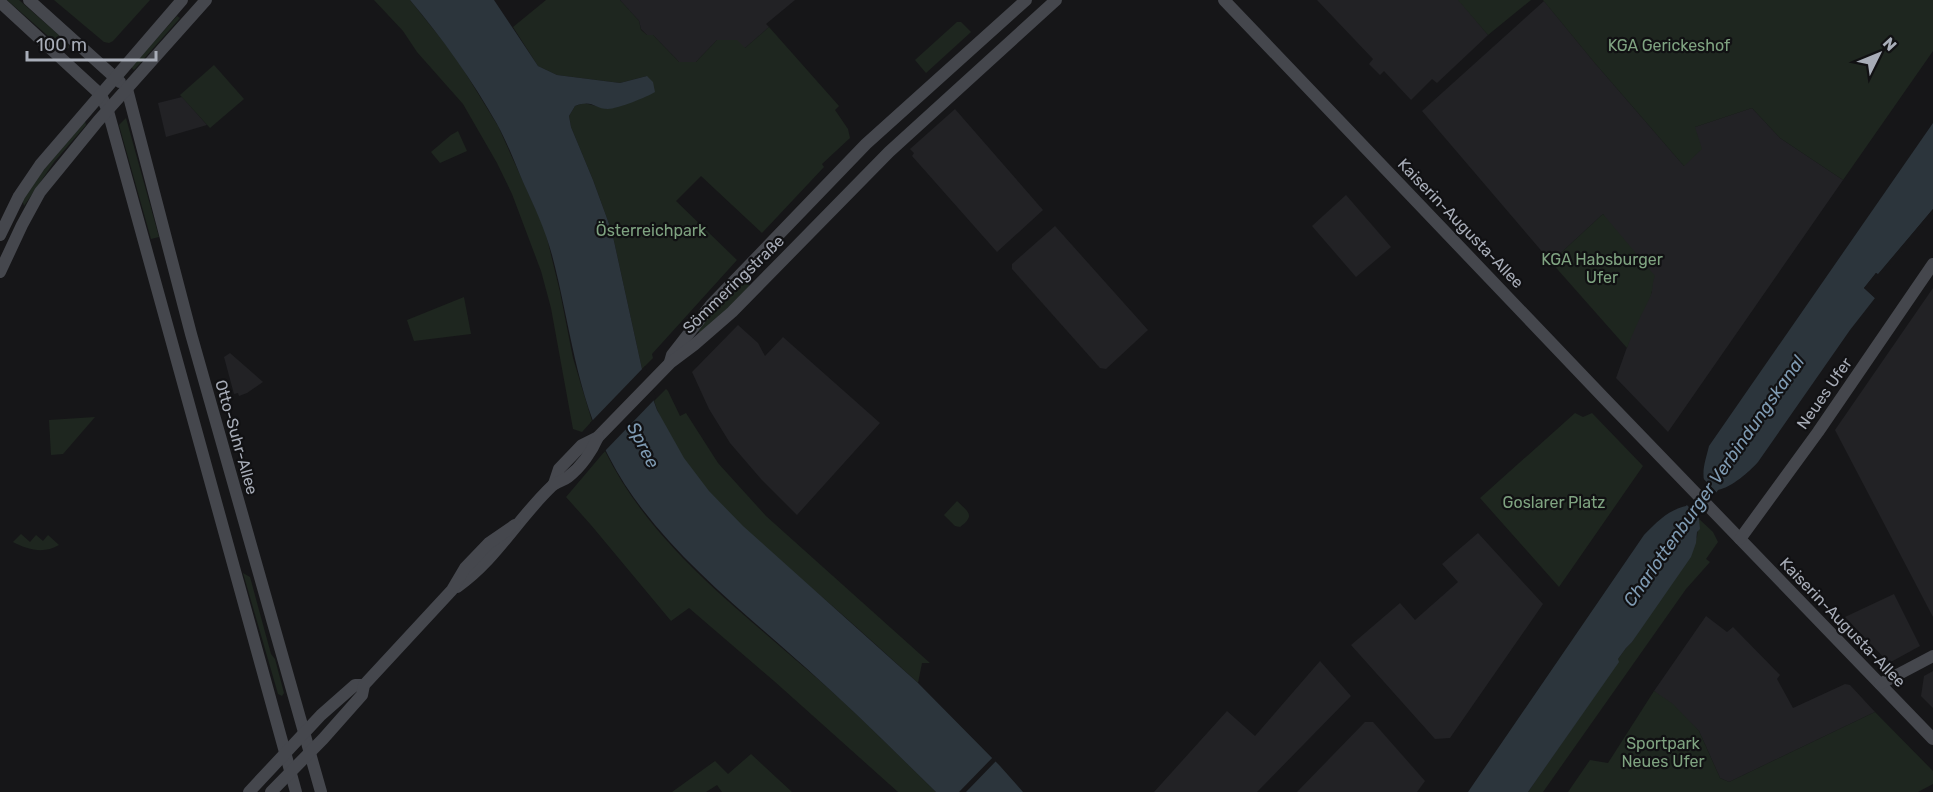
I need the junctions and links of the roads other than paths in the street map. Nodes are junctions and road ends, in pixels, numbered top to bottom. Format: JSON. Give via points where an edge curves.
{"nodes":[{"id":1,"x":29,"y":0,"type":"edge"},
{"id":2,"x":183,"y":0,"type":"edge"},
{"id":3,"x":206,"y":0,"type":"edge"},
{"id":4,"x":1026,"y":0,"type":"edge"},
{"id":5,"x":1056,"y":0,"type":"edge"},
{"id":6,"x":1224,"y":0,"type":"edge"},
{"id":7,"x":0,"y":2,"type":"edge"},
{"id":8,"x":116,"y":77,"type":"junction"},
{"id":9,"x":127,"y":89,"type":"junction"},
{"id":10,"x":101,"y":95,"type":"junction"},
{"id":11,"x":108,"y":111,"type":"junction"},
{"id":12,"x":0,"y":235,"type":"edge"},
{"id":13,"x":1933,"y":264,"type":"edge"},
{"id":14,"x":0,"y":272,"type":"edge"},
{"id":15,"x":670,"y":363,"type":"junction"},
{"id":16,"x":1740,"y":539,"type":"junction"},
{"id":17,"x":1933,"y":656,"type":"edge"},
{"id":18,"x":1880,"y":684,"type":"junction"},
{"id":19,"x":364,"y":685,"type":"junction"},
{"id":20,"x":305,"y":732,"type":"junction"},
{"id":21,"x":1933,"y":739,"type":"edge"},
{"id":22,"x":310,"y":751,"type":"junction"},
{"id":23,"x":285,"y":753,"type":"junction"},
{"id":24,"x":291,"y":771,"type":"junction"},
{"id":25,"x":249,"y":792,"type":"edge"},
{"id":26,"x":271,"y":792,"type":"edge"},
{"id":27,"x":296,"y":792,"type":"edge"},
{"id":28,"x":321,"y":792,"type":"edge"}],
"edges":[{"from":1,"to":8,"type":"main road"},
{"from":2,"to":8,"type":"main road"},
{"from":3,"to":9,"type":"main road"},
{"from":4,"to":15,"type":"main road","name":"Sömmeringstraße","via":[[870,140],[711,305]]},
{"from":5,"to":15,"type":"main road","name":"Sömmeringstraße","via":[[889,152],[732,312]]},
{"from":6,"to":16,"type":"main road","name":"Kaiserin-Augusta-Allee"},
{"from":7,"to":10,"type":"main road"},
{"from":8,"to":9,"type":"main road"},
{"from":8,"to":10,"type":"main road"},
{"from":9,"to":11,"type":"main road"},
{"from":9,"to":20,"type":"main road","name":"Otto-Suhr-Allee","via":[[191,334]]},
{"from":10,"to":11,"type":"main road"},
{"from":10,"to":12,"type":"main road","via":[[29,181]]},
{"from":11,"to":14,"type":"main road","via":[[40,192]]},
{"from":11,"to":23,"type":"main road"},
{"from":13,"to":16,"type":"main road","name":"Neues Ufer"},
{"from":15,"to":19,"type":"main road","via":[[592,443],[582,445],[559,469],[554,484],[515,525],[498,550],[452,590]]},
{"from":16,"to":18,"type":"main road","name":"Kaiserin-Augusta-Allee"},
{"from":17,"to":18,"type":"main road"},
{"from":18,"to":21,"type":"main road","name":"Kaiserin-Augusta-Allee"},
{"from":19,"to":20,"type":"main road","via":[[355,685]]},
{"from":19,"to":22,"type":"main road","via":[[362,695]]},
{"from":20,"to":22,"type":"main road","name":"Otto-Suhr-Allee"},
{"from":20,"to":23,"type":"main road"},
{"from":22,"to":24,"type":"main road"},
{"from":22,"to":28,"type":"main road","name":"Otto-Suhr-Allee"},
{"from":23,"to":24,"type":"main road"},
{"from":23,"to":25,"type":"main road"},
{"from":24,"to":26,"type":"main road"},
{"from":24,"to":27,"type":"main road"}]}
